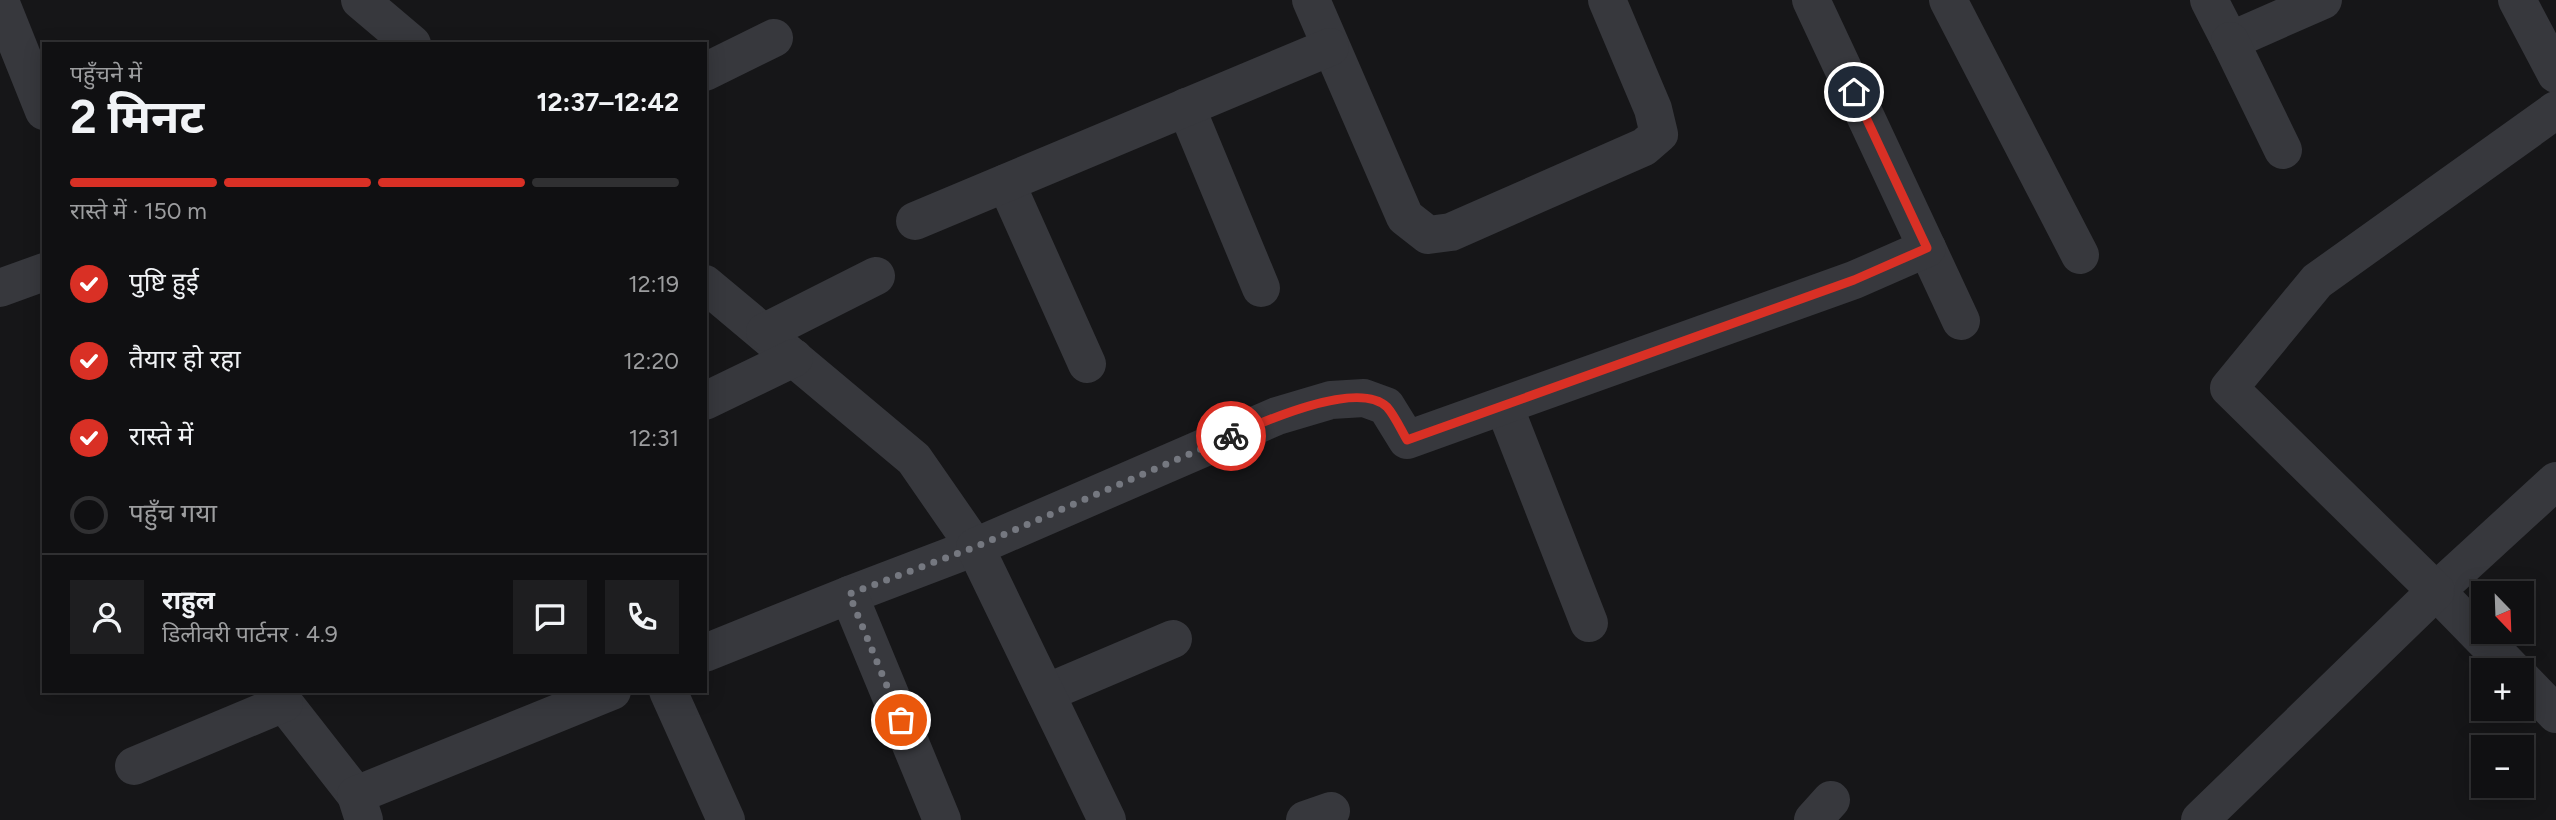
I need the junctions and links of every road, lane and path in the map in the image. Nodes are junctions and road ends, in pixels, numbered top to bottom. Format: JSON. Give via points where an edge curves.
{"nodes":[{"id":1,"x":360,"y":0,"type":"edge"},
{"id":2,"x":1311,"y":0,"type":"edge"},
{"id":3,"x":1607,"y":0,"type":"edge"},
{"id":4,"x":1811,"y":0,"type":"edge"},
{"id":5,"x":1948,"y":0,"type":"edge"},
{"id":6,"x":2209,"y":0,"type":"edge"},
{"id":7,"x":2323,"y":0,"type":"edge"},
{"id":8,"x":2517,"y":0,"type":"edge"},
{"id":9,"x":0,"y":1,"type":"edge"},
{"id":10,"x":774,"y":38,"type":"dead end"},
{"id":11,"x":2230,"y":41,"type":"junction"},
{"id":12,"x":410,"y":42,"type":"edge"},
{"id":13,"x":1330,"y":47,"type":"junction"},
{"id":14,"x":707,"y":71,"type":"edge"},
{"id":15,"x":2556,"y":74,"type":"edge"},
{"id":16,"x":42,"y":106,"type":"edge"},
{"id":17,"x":1186,"y":107,"type":"junction"},
{"id":18,"x":2556,"y":110,"type":"edge"},
{"id":19,"x":2283,"y":150,"type":"dead end"},
{"id":20,"x":1006,"y":183,"type":"junction"},
{"id":21,"x":915,"y":220,"type":"dead end"},
{"id":22,"x":1927,"y":248,"type":"junction"},
{"id":23,"x":2080,"y":255,"type":"dead end"},
{"id":24,"x":42,"y":273,"type":"edge"},
{"id":25,"x":876,"y":275,"type":"dead end"},
{"id":26,"x":707,"y":286,"type":"edge"},
{"id":27,"x":0,"y":288,"type":"edge"},
{"id":28,"x":1261,"y":288,"type":"dead end"},
{"id":29,"x":1961,"y":321,"type":"dead end"},
{"id":30,"x":765,"y":332,"type":"junction"},
{"id":31,"x":794,"y":358,"type":"junction"},
{"id":32,"x":1087,"y":364,"type":"dead end"},
{"id":33,"x":707,"y":400,"type":"edge"},
{"id":34,"x":1504,"y":406,"type":"junction"},
{"id":35,"x":2556,"y":481,"type":"edge"},
{"id":36,"x":975,"y":547,"type":"junction"},
{"id":37,"x":2436,"y":591,"type":"junction"},
{"id":38,"x":849,"y":594,"type":"junction"},
{"id":39,"x":1589,"y":623,"type":"dead end"},
{"id":40,"x":1173,"y":639,"type":"dead end"},
{"id":41,"x":707,"y":652,"type":"edge"},
{"id":42,"x":2501,"y":658,"type":"edge"},
{"id":43,"x":2534,"y":691,"type":"edge"},
{"id":44,"x":608,"y":693,"type":"edge"},
{"id":45,"x":669,"y":693,"type":"edge"},
{"id":46,"x":1046,"y":693,"type":"junction"},
{"id":47,"x":281,"y":697,"type":"edge"},
{"id":48,"x":2556,"y":714,"type":"edge"},
{"id":49,"x":134,"y":766,"type":"dead end"},
{"id":50,"x":360,"y":808,"type":"edge"},
{"id":51,"x":726,"y":820,"type":"edge"},
{"id":52,"x":942,"y":820,"type":"edge"},
{"id":53,"x":1107,"y":820,"type":"edge"},
{"id":54,"x":2200,"y":820,"type":"edge"}],
"edges":[{"from":1,"to":12,"type":"street"},
{"from":2,"to":13,"type":"street"},
{"from":3,"to":13,"type":"street","via":[[1659,134],[1644,147],[1451,232],[1428,235],[1405,217]]},
{"from":4,"to":22,"type":"street"},
{"from":5,"to":23,"type":"street"},
{"from":6,"to":11,"type":"street"},
{"from":7,"to":11,"type":"street"},
{"from":8,"to":15,"type":"street"},
{"from":9,"to":16,"type":"street"},
{"from":10,"to":14,"type":"street"},
{"from":11,"to":19,"type":"street"},
{"from":13,"to":17,"type":"street"},
{"from":17,"to":20,"type":"street"},
{"from":17,"to":28,"type":"street"},
{"from":18,"to":37,"type":"street","via":[[2317,281],[2229,388]]},
{"from":20,"to":21,"type":"street"},
{"from":20,"to":32,"type":"street"},
{"from":22,"to":29,"type":"street"},
{"from":22,"to":34,"type":"street","via":[[1854,280]]},
{"from":24,"to":27,"type":"street"},
{"from":25,"to":30,"type":"street"},
{"from":26,"to":30,"type":"street"},
{"from":30,"to":31,"type":"street"},
{"from":31,"to":33,"type":"street"},
{"from":31,"to":36,"type":"street","via":[[914,459]]},
{"from":34,"to":36,"type":"street","via":[[1407,440],[1386,406],[1364,398],[1331,400],[1277,416]]},
{"from":34,"to":39,"type":"street"},
{"from":35,"to":37,"type":"street"},
{"from":36,"to":38,"type":"street"},
{"from":36,"to":46,"type":"street"},
{"from":37,"to":42,"type":"street"},
{"from":37,"to":54,"type":"street"},
{"from":38,"to":41,"type":"street"},
{"from":38,"to":52,"type":"street"},
{"from":40,"to":46,"type":"street"},
{"from":43,"to":48,"type":"street"},
{"from":44,"to":50,"type":"street"},
{"from":45,"to":51,"type":"street"},
{"from":46,"to":53,"type":"street"},
{"from":47,"to":49,"type":"street"},
{"from":47,"to":50,"type":"street"}]}
